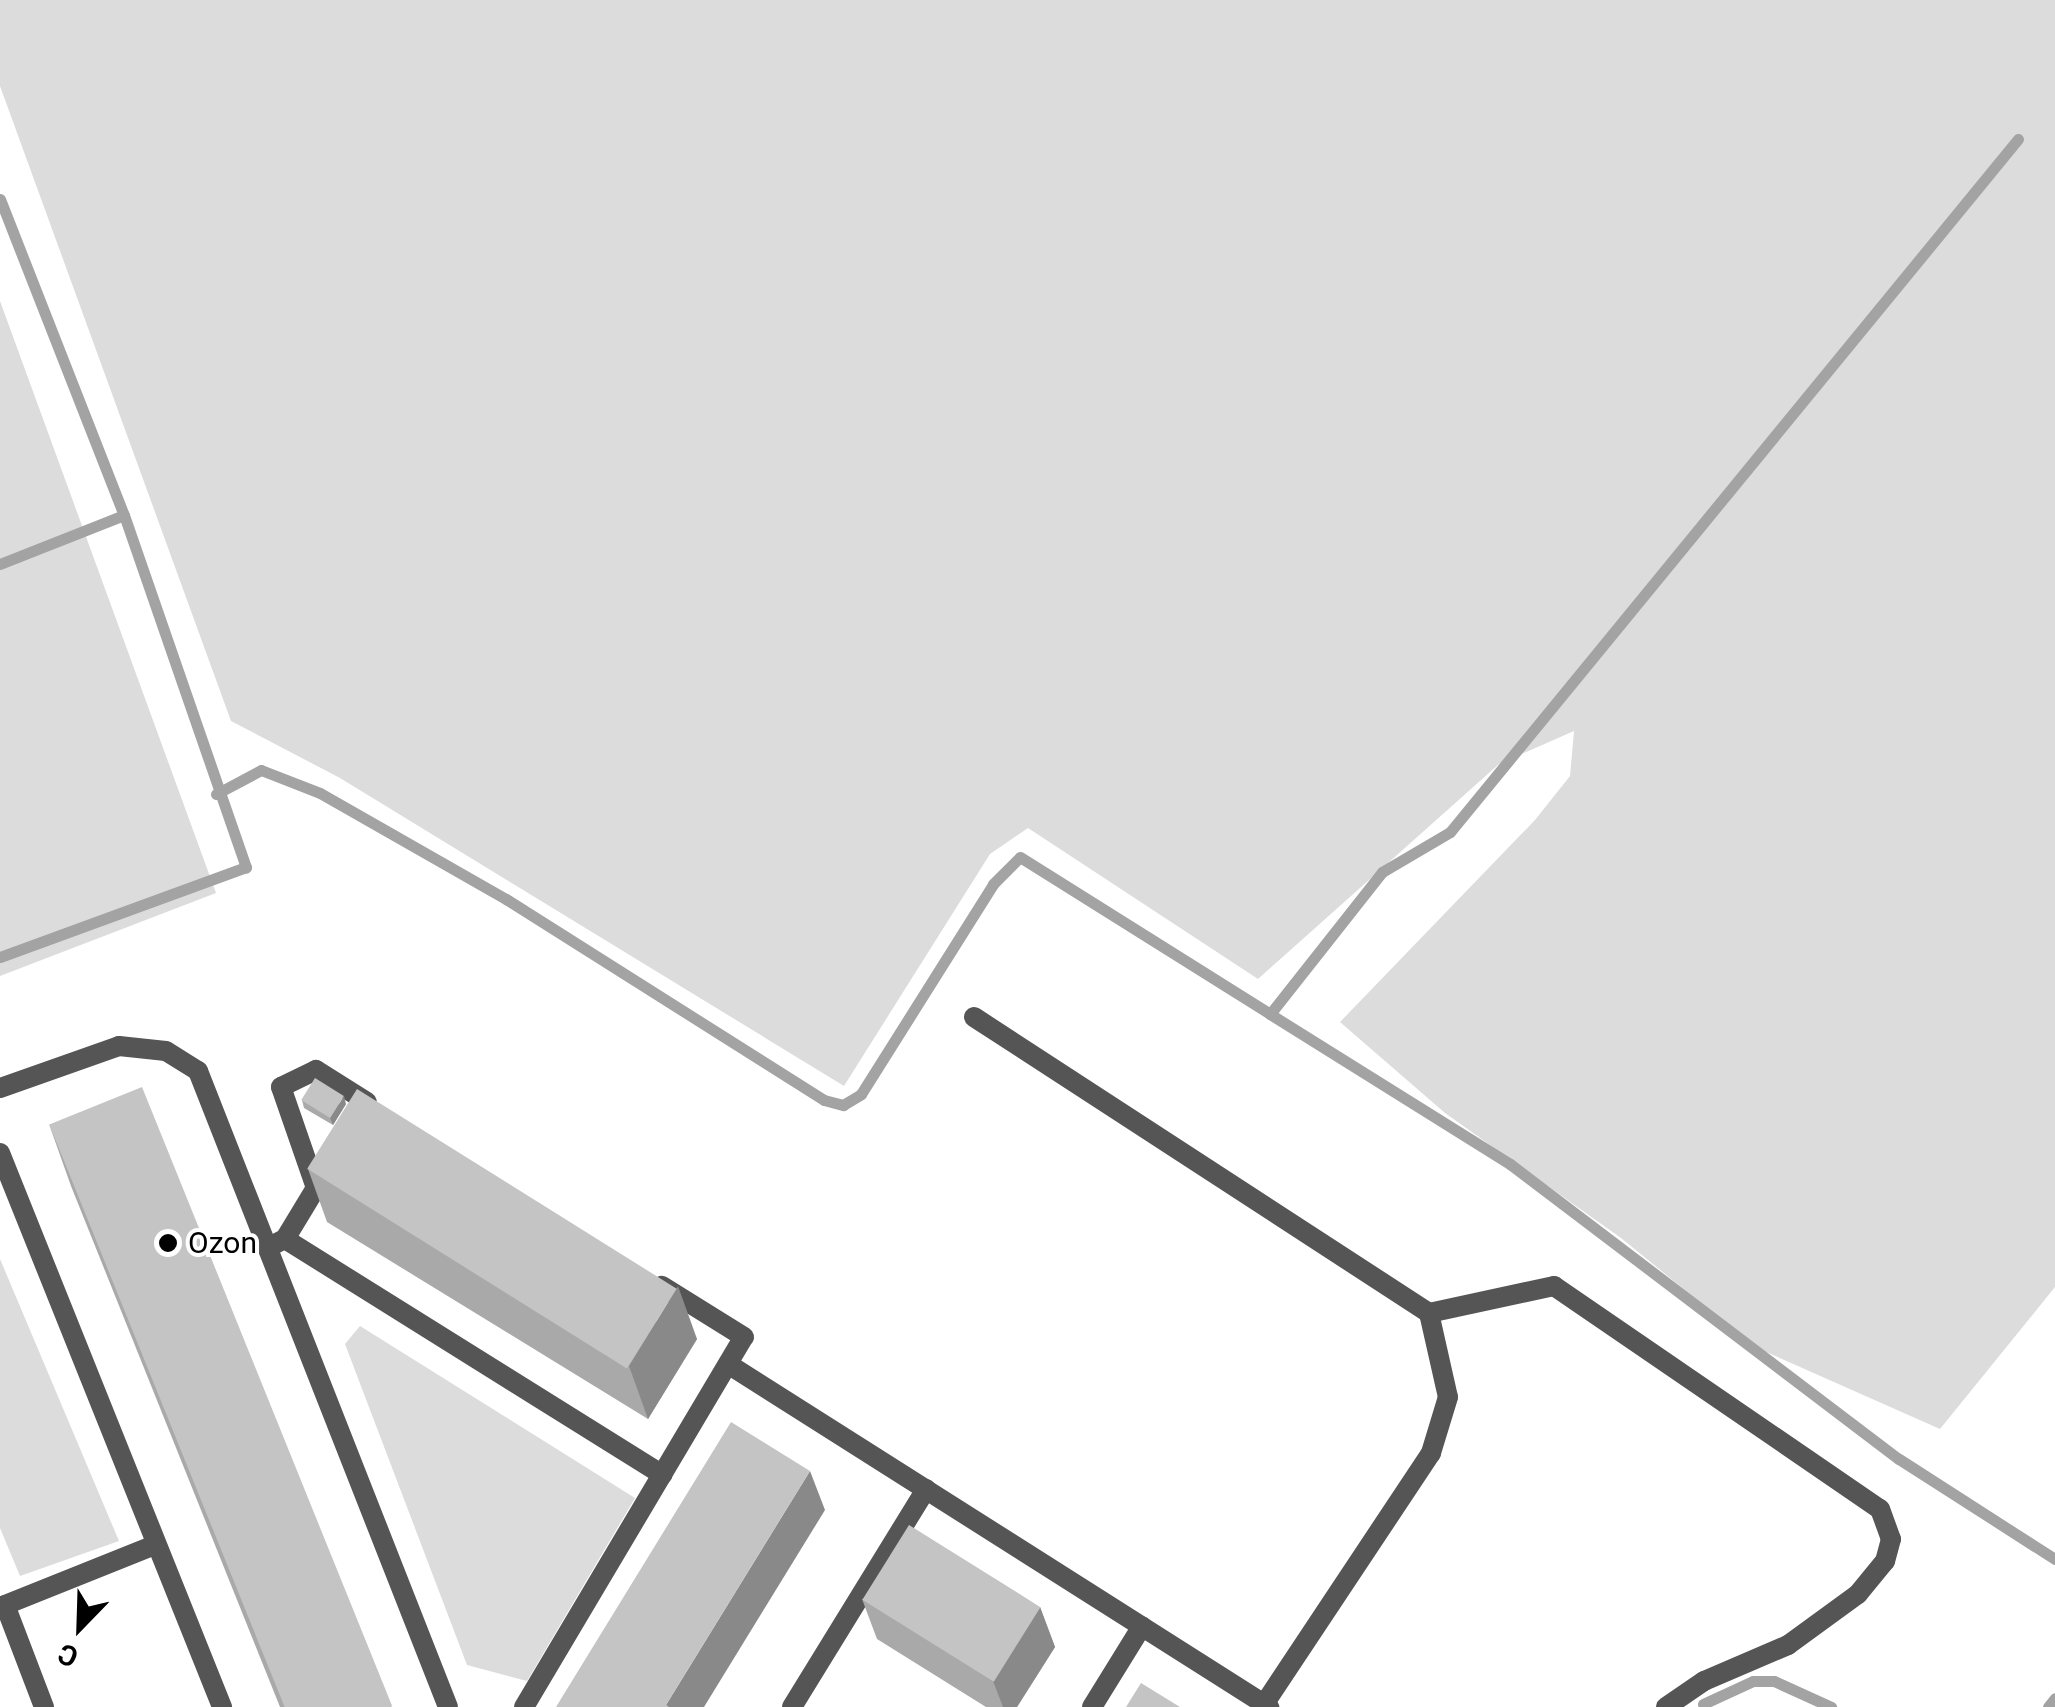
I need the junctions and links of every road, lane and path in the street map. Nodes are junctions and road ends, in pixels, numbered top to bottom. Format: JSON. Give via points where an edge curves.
{"nodes":[{"id":1,"x":974,"y":1017,"type":"dead end"},
{"id":2,"x":0,"y":1088,"type":"edge"},
{"id":3,"x":369,"y":1111,"type":"edge"},
{"id":4,"x":0,"y":1152,"type":"edge"},
{"id":5,"x":337,"y":1153,"type":"edge"},
{"id":6,"x":316,"y":1188,"type":"junction"},
{"id":7,"x":276,"y":1243,"type":"junction"},
{"id":8,"x":646,"y":1276,"type":"edge"},
{"id":9,"x":1429,"y":1312,"type":"junction"},
{"id":10,"x":728,"y":1364,"type":"junction"},
{"id":11,"x":662,"y":1475,"type":"junction"},
{"id":12,"x":926,"y":1489,"type":"junction"},
{"id":13,"x":155,"y":1545,"type":"junction"},
{"id":14,"x":1142,"y":1626,"type":"junction"},
{"id":15,"x":1266,"y":1705,"type":"edge"},
{"id":16,"x":44,"y":1707,"type":"edge"},
{"id":17,"x":222,"y":1707,"type":"edge"},
{"id":18,"x":448,"y":1707,"type":"edge"},
{"id":19,"x":524,"y":1707,"type":"edge"},
{"id":20,"x":792,"y":1707,"type":"edge"},
{"id":21,"x":1092,"y":1707,"type":"edge"},
{"id":22,"x":1666,"y":1707,"type":"edge"}],
"edges":[{"from":1,"to":9,"type":"lane"},
{"from":2,"to":7,"type":"lane","via":[[119,1046],[166,1051],[198,1071]]},
{"from":3,"to":6,"type":"lane","via":[[316,1070],[281,1088]]},
{"from":4,"to":13,"type":"lane"},
{"from":5,"to":6,"type":"lane"},
{"from":6,"to":7,"type":"lane"},
{"from":7,"to":11,"type":"lane"},
{"from":7,"to":18,"type":"lane"},
{"from":8,"to":10,"type":"lane","via":[[744,1337]]},
{"from":9,"to":15,"type":"lane","via":[[1448,1397],[1430,1452]]},
{"from":9,"to":22,"type":"lane","via":[[1554,1286],[1880,1509],[1891,1539],[1884,1561],[1858,1594],[1788,1644],[1704,1681]]},
{"from":10,"to":11,"type":"lane"},
{"from":10,"to":12,"type":"lane"},
{"from":11,"to":19,"type":"lane"},
{"from":12,"to":14,"type":"lane"},
{"from":12,"to":20,"type":"lane"},
{"from":13,"to":16,"type":"lane","via":[[6,1605]]},
{"from":13,"to":17,"type":"lane"},
{"from":14,"to":15,"type":"lane"},
{"from":14,"to":21,"type":"lane"}]}
